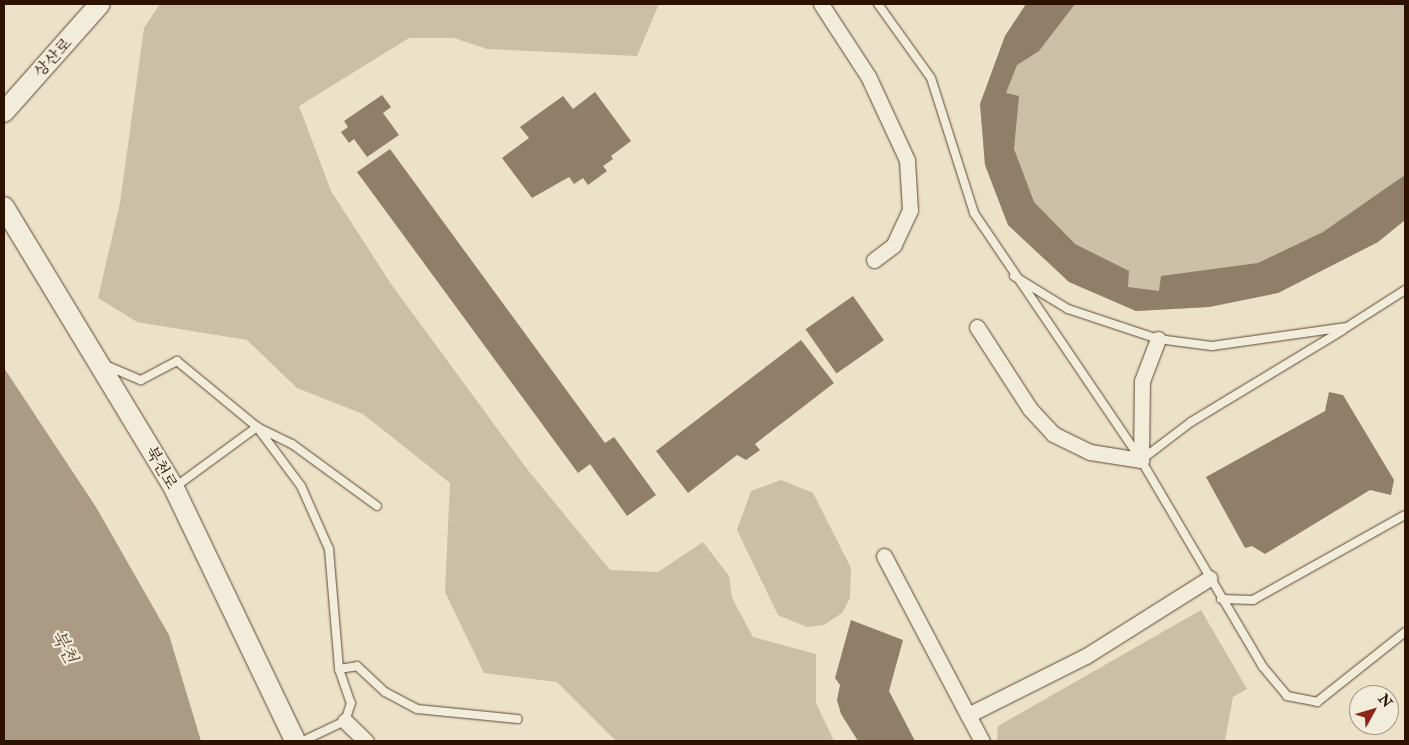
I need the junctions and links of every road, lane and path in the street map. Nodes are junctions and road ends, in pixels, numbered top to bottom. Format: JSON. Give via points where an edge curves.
{"nodes":[{"id":1,"x":100,"y":4,"type":"edge"},
{"id":2,"x":821,"y":4,"type":"edge"},
{"id":3,"x":878,"y":4,"type":"edge"},
{"id":4,"x":4,"y":112,"type":"edge"},
{"id":5,"x":4,"y":207,"type":"edge"},
{"id":6,"x":874,"y":260,"type":"dead end"},
{"id":7,"x":1012,"y":274,"type":"junction"},
{"id":8,"x":1405,"y":290,"type":"edge"},
{"id":9,"x":977,"y":327,"type":"dead end"},
{"id":10,"x":1347,"y":327,"type":"junction"},
{"id":11,"x":1158,"y":339,"type":"junction"},
{"id":12,"x":101,"y":364,"type":"junction"},
{"id":13,"x":257,"y":427,"type":"junction"},
{"id":14,"x":1141,"y":460,"type":"junction"},
{"id":15,"x":174,"y":488,"type":"junction"},
{"id":16,"x":377,"y":506,"type":"dead end"},
{"id":17,"x":1405,"y":515,"type":"edge"},
{"id":18,"x":884,"y":556,"type":"dead end"},
{"id":19,"x":1210,"y":578,"type":"junction"},
{"id":20,"x":1221,"y":599,"type":"junction"},
{"id":21,"x":1405,"y":632,"type":"edge"},
{"id":22,"x":340,"y":668,"type":"junction"},
{"id":23,"x":968,"y":715,"type":"junction"},
{"id":24,"x":518,"y":718,"type":"dead end"},
{"id":25,"x":345,"y":721,"type":"junction"},
{"id":26,"x":295,"y":741,"type":"edge"},
{"id":27,"x":303,"y":741,"type":"edge"},
{"id":28,"x":366,"y":741,"type":"edge"},
{"id":29,"x":982,"y":741,"type":"edge"}],
"edges":[{"from":1,"to":4,"type":"street","name":"상산로"},
{"from":2,"to":6,"type":"street","via":[[868,76],[907,160],[910,210],[894,245]]},
{"from":3,"to":7,"type":"lane","via":[[931,78],[974,213]]},
{"from":5,"to":12,"type":"street","name":"북천로"},
{"from":7,"to":11,"type":"lane","via":[[1068,308]]},
{"from":7,"to":14,"type":"lane"},
{"from":8,"to":10,"type":"lane"},
{"from":9,"to":14,"type":"street","via":[[1030,409],[1053,434],[1090,452]]},
{"from":10,"to":11,"type":"lane","via":[[1212,346]]},
{"from":10,"to":14,"type":"lane","via":[[1191,422]]},
{"from":11,"to":14,"type":"street","via":[[1142,381]]},
{"from":12,"to":13,"type":"lane","via":[[141,380],[177,361]]},
{"from":12,"to":15,"type":"street","name":"북천로"},
{"from":13,"to":15,"type":"lane"},
{"from":13,"to":16,"type":"lane","via":[[292,444]]},
{"from":13,"to":22,"type":"lane","via":[[301,486],[329,549]]},
{"from":14,"to":19,"type":"lane"},
{"from":15,"to":26,"type":"street","name":"북천로"},
{"from":17,"to":20,"type":"lane","via":[[1253,600]]},
{"from":18,"to":23,"type":"street"},
{"from":19,"to":20,"type":"lane"},
{"from":19,"to":23,"type":"street","via":[[1086,656]]},
{"from":20,"to":21,"type":"lane","via":[[1263,667],[1287,696],[1317,702]]},
{"from":22,"to":24,"type":"lane","via":[[357,666],[385,692],[418,709]]},
{"from":22,"to":25,"type":"lane","via":[[351,703]]},
{"from":23,"to":29,"type":"street"},
{"from":25,"to":27,"type":"lane"},
{"from":25,"to":28,"type":"street"}]}
